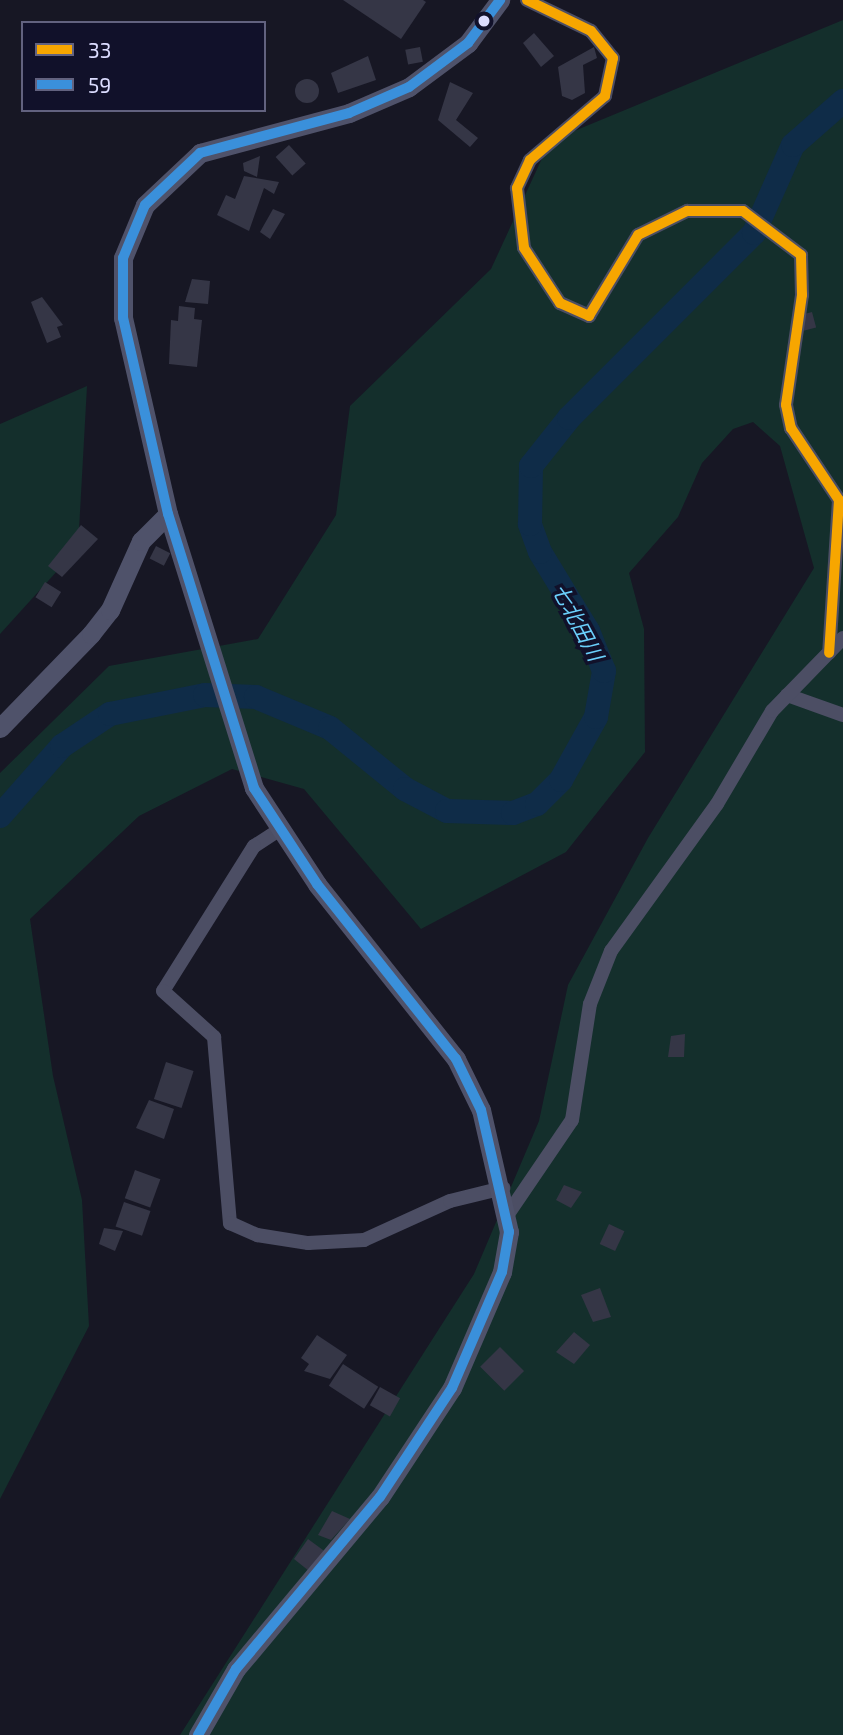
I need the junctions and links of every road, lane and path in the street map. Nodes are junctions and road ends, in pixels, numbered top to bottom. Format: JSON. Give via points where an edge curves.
{"nodes":[{"id":1,"x":500,"y":0,"type":"edge"},
{"id":2,"x":527,"y":0,"type":"edge"},
{"id":3,"x":168,"y":514,"type":"junction"},
{"id":4,"x":843,"y":638,"type":"edge"},
{"id":5,"x":830,"y":653,"type":"junction"},
{"id":6,"x":787,"y":695,"type":"junction"},
{"id":7,"x":843,"y":715,"type":"edge"},
{"id":8,"x":0,"y":728,"type":"edge"},
{"id":9,"x":279,"y":830,"type":"junction"},
{"id":10,"x":503,"y":1188,"type":"junction"},
{"id":11,"x":506,"y":1217,"type":"junction"},
{"id":12,"x":198,"y":1735,"type":"edge"}],
"edges":[{"from":1,"to":3,"type":"main road","via":[[468,43],[409,88],[349,113],[201,153],[145,205],[123,258],[123,318]]},
{"from":2,"to":5,"type":"street","via":[[591,31],[613,58],[605,96],[530,160],[516,188],[524,248],[561,303],[589,316],[628,245],[659,220],[698,209],[743,211],[789,244],[803,268],[787,417],[839,500]]},
{"from":3,"to":8,"type":"main road","via":[[141,541],[110,610]]},
{"from":3,"to":9,"type":"main road","via":[[254,788]]},
{"from":4,"to":5,"type":"street"},
{"from":5,"to":6,"type":"street"},
{"from":6,"to":7,"type":"street"},
{"from":6,"to":11,"type":"street","via":[[606,960],[590,1004],[572,1121]]},
{"from":9,"to":10,"type":"main road","via":[[456,1059],[481,1110]]},
{"from":9,"to":10,"type":"street","via":[[254,846],[163,991],[214,1037],[230,1223],[257,1235],[308,1243],[364,1240],[450,1201]]},
{"from":10,"to":11,"type":"main road"},
{"from":11,"to":12,"type":"main road","via":[[502,1272],[452,1388],[380,1497],[236,1670]]}]}
